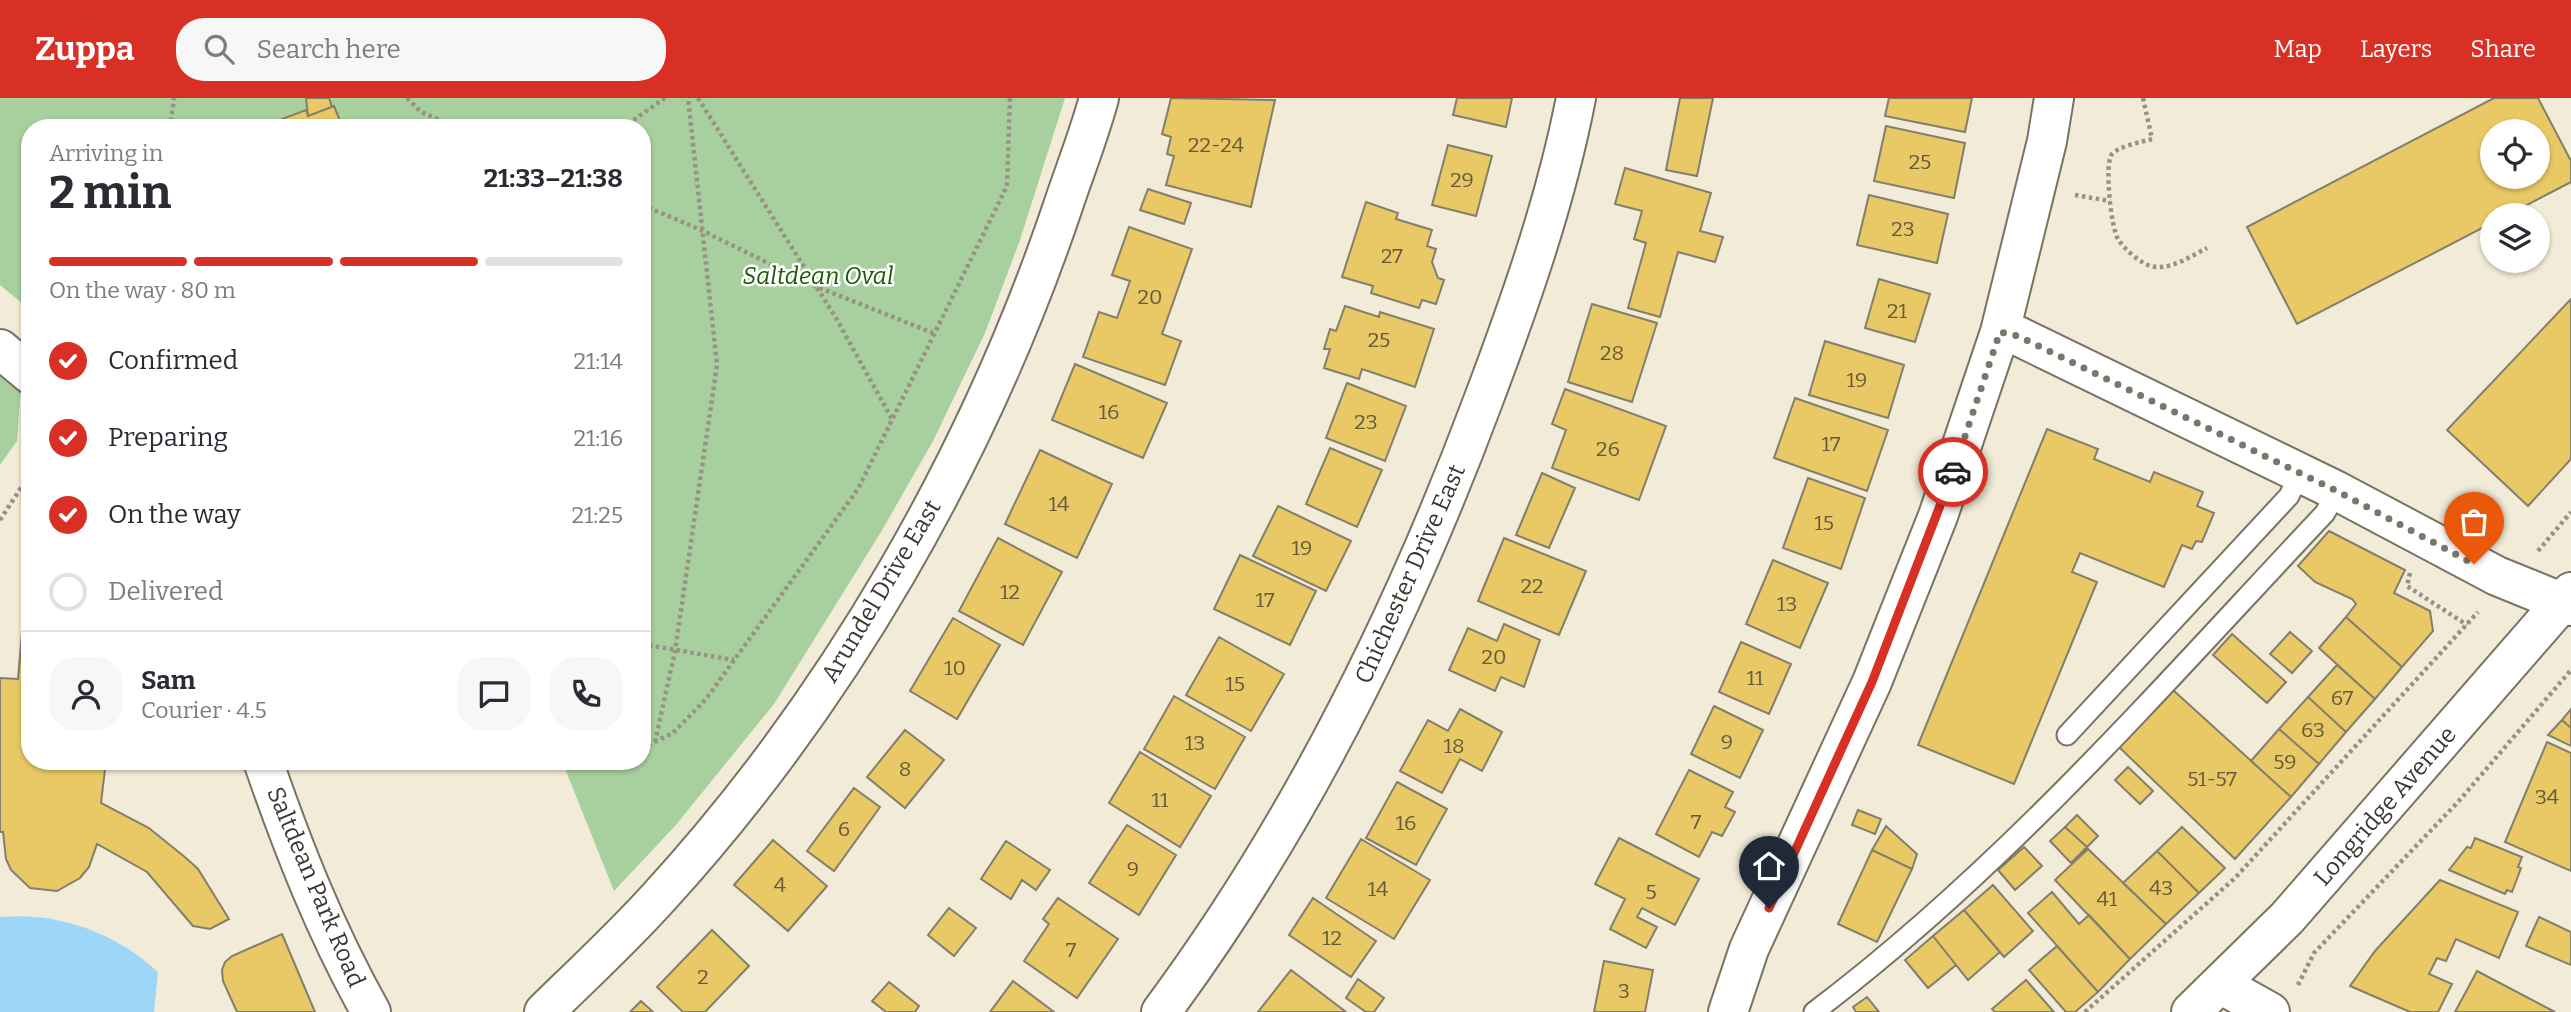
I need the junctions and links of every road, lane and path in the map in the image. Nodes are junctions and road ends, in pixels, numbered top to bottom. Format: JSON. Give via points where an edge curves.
{"nodes":[{"id":1,"x":174,"y":98,"type":"edge"},
{"id":2,"x":407,"y":98,"type":"edge"},
{"id":3,"x":665,"y":98,"type":"edge"},
{"id":4,"x":688,"y":98,"type":"edge"},
{"id":5,"x":698,"y":98,"type":"edge"},
{"id":6,"x":1010,"y":98,"type":"edge"},
{"id":7,"x":1099,"y":98,"type":"edge"},
{"id":8,"x":1576,"y":98,"type":"edge"},
{"id":9,"x":2054,"y":98,"type":"edge"},
{"id":10,"x":2143,"y":98,"type":"edge"},
{"id":11,"x":171,"y":119,"type":"edge"},
{"id":12,"x":438,"y":119,"type":"edge"},
{"id":13,"x":635,"y":119,"type":"edge"},
{"id":14,"x":2070,"y":194,"type":"dead end"},
{"id":15,"x":2110,"y":201,"type":"junction"},
{"id":16,"x":651,"y":209,"type":"edge"},
{"id":17,"x":699,"y":229,"type":"junction"},
{"id":18,"x":2207,"y":248,"type":"dead end"},
{"id":19,"x":814,"y":286,"type":"junction"},
{"id":20,"x":2000,"y":332,"type":"junction"},
{"id":21,"x":933,"y":333,"type":"junction"},
{"id":22,"x":0,"y":349,"type":"edge"},
{"id":23,"x":21,"y":366,"type":"edge"},
{"id":24,"x":892,"y":419,"type":"junction"},
{"id":25,"x":2300,"y":473,"type":"junction"},
{"id":26,"x":21,"y":488,"type":"edge"},
{"id":27,"x":2337,"y":491,"type":"junction"},
{"id":28,"x":2571,"y":512,"type":"edge"},
{"id":29,"x":0,"y":520,"type":"edge"},
{"id":30,"x":2509,"y":582,"type":"junction"},
{"id":31,"x":2568,"y":601,"type":"edge"},
{"id":32,"x":651,"y":646,"type":"edge"},
{"id":33,"x":675,"y":651,"type":"junction"},
{"id":34,"x":734,"y":660,"type":"junction"},
{"id":35,"x":2571,"y":670,"type":"edge"},
{"id":36,"x":2067,"y":735,"type":"dead end"},
{"id":37,"x":655,"y":743,"type":"junction"},
{"id":38,"x":651,"y":745,"type":"edge"},
{"id":39,"x":266,"y":770,"type":"edge"},
{"id":40,"x":2220,"y":984,"type":"junction"},
{"id":41,"x":2282,"y":1002,"type":"edge"},
{"id":42,"x":371,"y":1012,"type":"edge"},
{"id":43,"x":544,"y":1012,"type":"edge"},
{"id":44,"x":1161,"y":1012,"type":"edge"},
{"id":45,"x":1728,"y":1012,"type":"edge"},
{"id":46,"x":1814,"y":1012,"type":"edge"},
{"id":47,"x":2085,"y":1012,"type":"edge"},
{"id":48,"x":2191,"y":1012,"type":"edge"}],
"edges":[{"from":1,"to":11,"type":"path"},
{"from":2,"to":12,"type":"path","via":[[421,112]]},
{"from":3,"to":13,"type":"path"},
{"from":4,"to":17,"type":"path"},
{"from":5,"to":19,"type":"path"},
{"from":6,"to":21,"type":"path","via":[[1007,186]]},
{"from":7,"to":43,"type":"street","name":"Arundel Drive East","via":[[1038,281],[995,384],[946,485],[833,674],[767,767],[662,894]]},
{"from":8,"to":44,"type":"street","name":"Chichester Drive East","via":[[1546,217],[1513,319],[1455,479],[1411,579],[1358,690],[1287,820],[1222,930]]},
{"from":9,"to":20,"type":"street"},
{"from":10,"to":15,"type":"path","via":[[2152,139],[2111,154]]},
{"from":14,"to":15,"type":"path"},
{"from":15,"to":18,"type":"path","via":[[2118,239],[2149,266],[2170,266]]},
{"from":16,"to":17,"type":"path"},
{"from":17,"to":19,"type":"path"},
{"from":17,"to":33,"type":"path","via":[[717,365]]},
{"from":19,"to":21,"type":"path"},
{"from":19,"to":24,"type":"path"},
{"from":20,"to":25,"type":"street","via":[[2018,336]]},
{"from":20,"to":45,"type":"street","via":[[1938,516],[1872,682],[1749,949]]},
{"from":21,"to":24,"type":"path"},
{"from":22,"to":23,"type":"street"},
{"from":24,"to":34,"type":"path","via":[[858,489]]},
{"from":25,"to":27,"type":"street"},
{"from":25,"to":36,"type":"lane","via":[[2289,496]]},
{"from":26,"to":29,"type":"path"},
{"from":27,"to":30,"type":"street"},
{"from":27,"to":46,"type":"lane","via":[[2325,513],[2016,839],[1864,974]]},
{"from":28,"to":30,"type":"path"},
{"from":30,"to":31,"type":"street"},
{"from":30,"to":47,"type":"path","via":[[2235,878]]},
{"from":31,"to":40,"type":"street","name":"Longridge Avenue","via":[[2287,918]]},
{"from":32,"to":33,"type":"path"},
{"from":33,"to":34,"type":"path"},
{"from":33,"to":37,"type":"path"},
{"from":34,"to":37,"type":"path","via":[[686,721]]},
{"from":35,"to":41,"type":"path","via":[[2458,802],[2314,953]]},
{"from":37,"to":38,"type":"path"},
{"from":39,"to":42,"type":"street","name":"Saltdean Park Road","via":[[342,961]]},
{"from":40,"to":41,"type":"street"},
{"from":40,"to":48,"type":"street","name":"Longridge Avenue"}]}
